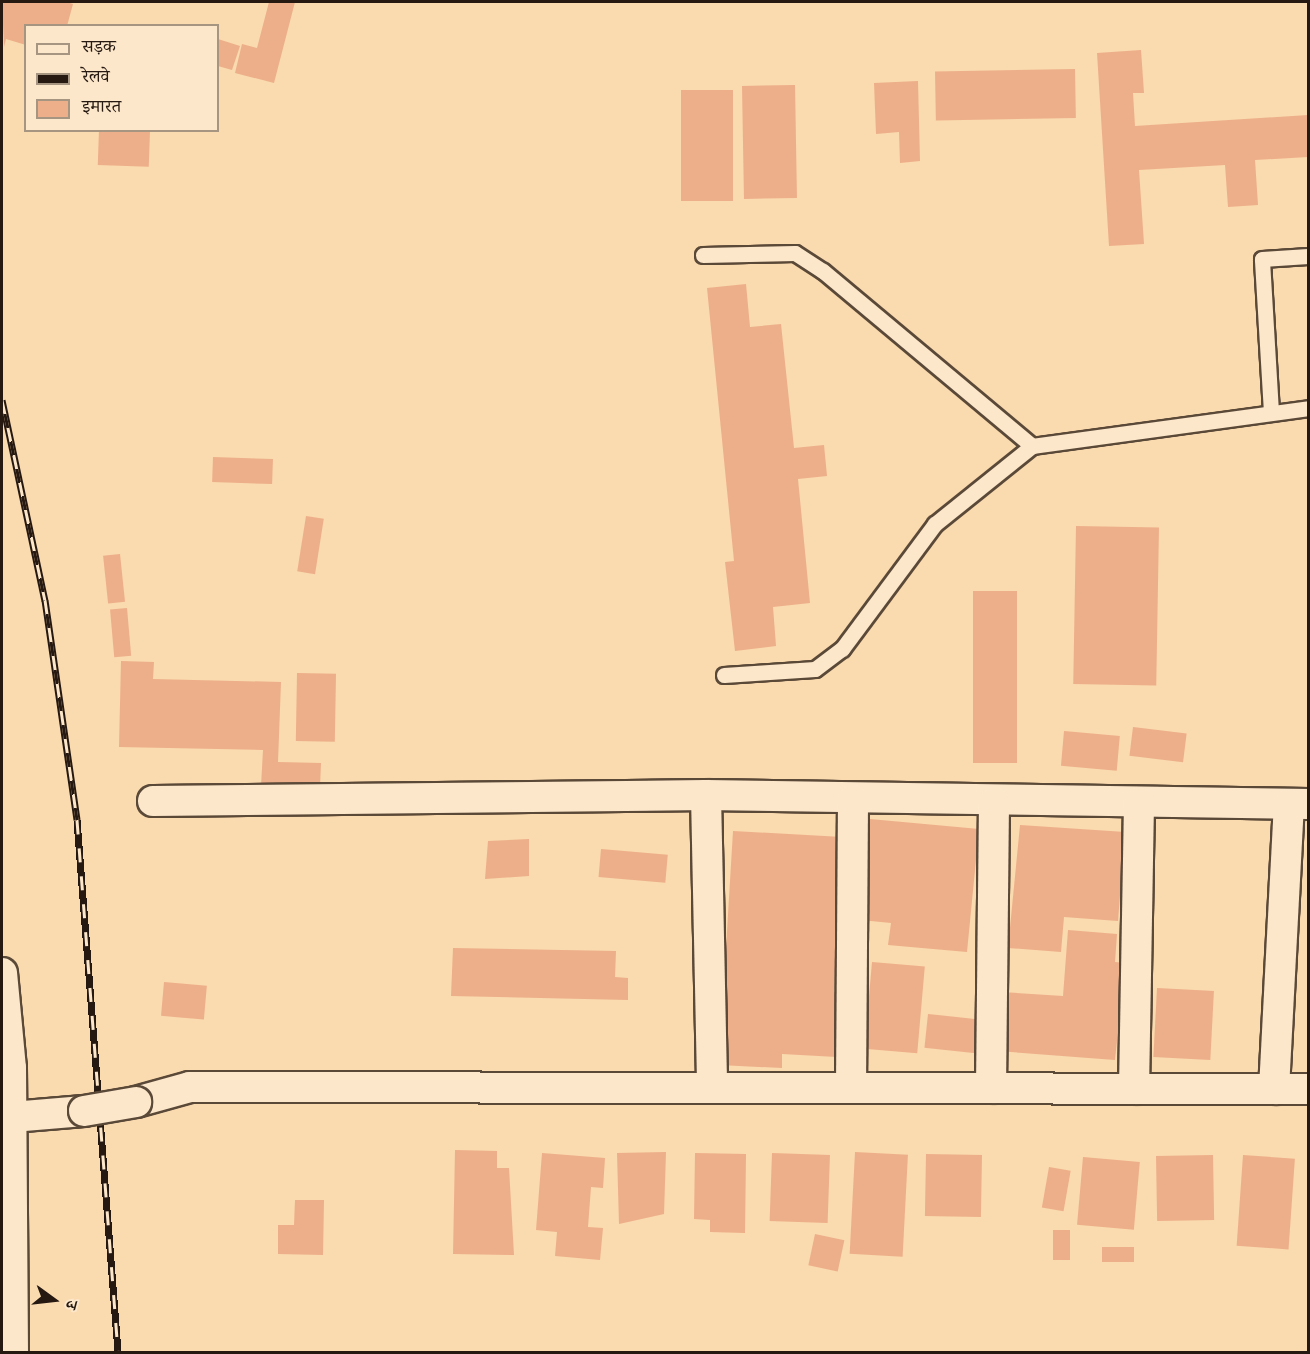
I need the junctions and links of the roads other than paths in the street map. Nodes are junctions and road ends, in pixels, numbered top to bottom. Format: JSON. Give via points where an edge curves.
{"nodes":[{"id":1,"x":703,"y":255,"type":"dead end"},
{"id":2,"x":1308,"y":256,"type":"edge"},
{"id":3,"x":1308,"y":408,"type":"edge"},
{"id":4,"x":1271,"y":412,"type":"junction"},
{"id":5,"x":1032,"y":446,"type":"junction"},
{"id":6,"x":724,"y":675,"type":"dead end"},
{"id":7,"x":706,"y":795,"type":"junction"},
{"id":8,"x":852,"y":800,"type":"junction"},
{"id":9,"x":153,"y":801,"type":"dead end"},
{"id":10,"x":994,"y":802,"type":"junction"},
{"id":11,"x":1139,"y":802,"type":"junction"},
{"id":12,"x":1299,"y":804,"type":"edge"},
{"id":13,"x":2,"y":973,"type":"edge"},
{"id":14,"x":3,"y":1016,"type":"edge"},
{"id":15,"x":712,"y":1088,"type":"junction"},
{"id":16,"x":851,"y":1088,"type":"junction"},
{"id":17,"x":991,"y":1088,"type":"junction"},
{"id":18,"x":1134,"y":1089,"type":"junction"},
{"id":19,"x":1274,"y":1089,"type":"junction"},
{"id":20,"x":1308,"y":1089,"type":"edge"},
{"id":21,"x":12,"y":1117,"type":"junction"},
{"id":22,"x":13,"y":1353,"type":"edge"}],
"edges":[{"from":1,"to":5,"type":"lane","via":[[795,253],[823,271]]},
{"from":2,"to":4,"type":"lane","via":[[1262,260]]},
{"from":3,"to":4,"type":"lane"},
{"from":4,"to":5,"type":"lane"},
{"from":5,"to":6,"type":"lane","via":[[935,524],[842,649],[815,669]]},
{"from":7,"to":8,"type":"street"},
{"from":7,"to":9,"type":"street"},
{"from":7,"to":15,"type":"street"},
{"from":8,"to":10,"type":"street"},
{"from":8,"to":16,"type":"street"},
{"from":10,"to":11,"type":"street"},
{"from":10,"to":17,"type":"street"},
{"from":11,"to":12,"type":"street"},
{"from":11,"to":18,"type":"street"},
{"from":12,"to":19,"type":"street"},
{"from":13,"to":14,"type":"street"},
{"from":14,"to":21,"type":"street"},
{"from":15,"to":16,"type":"street"},
{"from":15,"to":21,"type":"street","bridge":true,"via":[[190,1087],[84,1111]]},
{"from":16,"to":17,"type":"street"},
{"from":17,"to":18,"type":"street"},
{"from":18,"to":19,"type":"street"},
{"from":19,"to":20,"type":"street"},
{"from":21,"to":22,"type":"street"}]}
